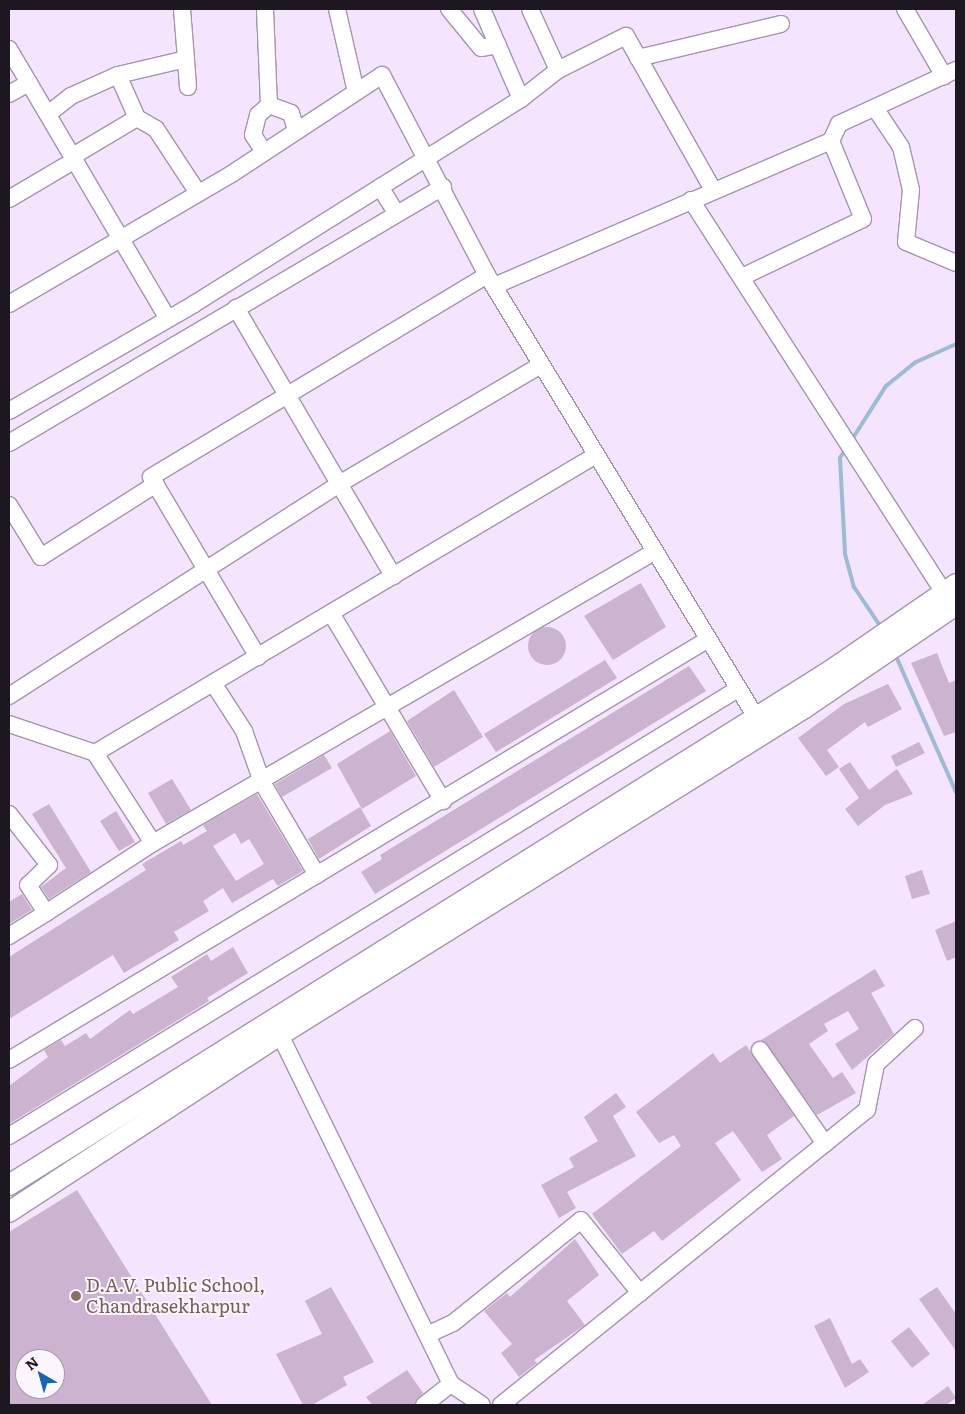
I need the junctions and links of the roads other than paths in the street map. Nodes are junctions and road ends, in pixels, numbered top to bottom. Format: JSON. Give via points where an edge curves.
{"nodes":[{"id":1,"x":182,"y":9,"type":"edge"},
{"id":2,"x":338,"y":9,"type":"edge"},
{"id":3,"x":449,"y":9,"type":"edge"},
{"id":4,"x":482,"y":9,"type":"edge"},
{"id":5,"x":530,"y":9,"type":"edge"},
{"id":6,"x":905,"y":9,"type":"edge"},
{"id":7,"x":265,"y":11,"type":"dead end"},
{"id":8,"x":781,"y":24,"type":"dead end"},
{"id":9,"x":498,"y":45,"type":"junction"},
{"id":10,"x":9,"y":49,"type":"edge"},
{"id":11,"x":186,"y":58,"type":"junction"},
{"id":12,"x":638,"y":58,"type":"junction"},
{"id":13,"x":558,"y":70,"type":"junction"},
{"id":14,"x":950,"y":73,"type":"edge"},
{"id":15,"x":118,"y":75,"type":"junction"},
{"id":16,"x":29,"y":83,"type":"junction"},
{"id":17,"x":188,"y":87,"type":"dead end"},
{"id":18,"x":356,"y":92,"type":"junction"},
{"id":19,"x":9,"y":94,"type":"edge"},
{"id":20,"x":521,"y":99,"type":"junction"},
{"id":21,"x":269,"y":106,"type":"junction"},
{"id":22,"x":875,"y":108,"type":"junction"},
{"id":23,"x":48,"y":114,"type":"junction"},
{"id":24,"x":137,"y":118,"type":"junction"},
{"id":25,"x":296,"y":131,"type":"junction"},
{"id":26,"x":832,"y":141,"type":"junction"},
{"id":27,"x":264,"y":152,"type":"junction"},
{"id":28,"x":74,"y":158,"type":"junction"},
{"id":29,"x":428,"y":158,"type":"junction"},
{"id":30,"x":380,"y":187,"type":"junction"},
{"id":31,"x":443,"y":187,"type":"junction"},
{"id":32,"x":713,"y":190,"type":"junction"},
{"id":33,"x":198,"y":193,"type":"junction"},
{"id":34,"x":9,"y":199,"type":"edge"},
{"id":35,"x":691,"y":200,"type":"junction"},
{"id":36,"x":396,"y":213,"type":"junction"},
{"id":37,"x":120,"y":236,"type":"junction"},
{"id":38,"x":956,"y":263,"type":"edge"},
{"id":39,"x":742,"y":277,"type":"junction"},
{"id":40,"x":491,"y":280,"type":"junction"},
{"id":41,"x":9,"y":304,"type":"edge"},
{"id":42,"x":236,"y":308,"type":"junction"},
{"id":43,"x":168,"y":320,"type":"junction"},
{"id":44,"x":541,"y":364,"type":"junction"},
{"id":45,"x":287,"y":395,"type":"junction"},
{"id":46,"x":9,"y":411,"type":"edge"},
{"id":47,"x":9,"y":443,"type":"edge"},
{"id":48,"x":596,"y":455,"type":"junction"},
{"id":49,"x":156,"y":484,"type":"junction"},
{"id":50,"x":339,"y":484,"type":"junction"},
{"id":51,"x":9,"y":505,"type":"edge"},
{"id":52,"x":654,"y":552,"type":"junction"},
{"id":53,"x":207,"y":566,"type":"junction"},
{"id":54,"x":393,"y":576,"type":"junction"},
{"id":55,"x":952,"y":594,"type":"edge"},
{"id":56,"x":331,"y":613,"type":"junction"},
{"id":57,"x":707,"y":640,"type":"junction"},
{"id":58,"x":258,"y":657,"type":"junction"},
{"id":59,"x":213,"y":683,"type":"junction"},
{"id":60,"x":738,"y":689,"type":"junction"},
{"id":61,"x":9,"y":696,"type":"edge"},
{"id":62,"x":386,"y":708,"type":"junction"},
{"id":63,"x":9,"y":724,"type":"edge"},
{"id":64,"x":760,"y":724,"type":"junction"},
{"id":65,"x":95,"y":753,"type":"junction"},
{"id":66,"x":262,"y":782,"type":"junction"},
{"id":67,"x":443,"y":801,"type":"junction"},
{"id":68,"x":9,"y":814,"type":"edge"},
{"id":69,"x":153,"y":843,"type":"junction"},
{"id":70,"x":317,"y":875,"type":"junction"},
{"id":71,"x":46,"y":913,"type":"junction"},
{"id":72,"x":9,"y":936,"type":"edge"},
{"id":73,"x":915,"y":1028,"type":"dead end"},
{"id":74,"x":280,"y":1035,"type":"junction"},
{"id":75,"x":760,"y":1050,"type":"dead end"},
{"id":76,"x":9,"y":1060,"type":"edge"},
{"id":77,"x":9,"y":1136,"type":"edge"},
{"id":78,"x":825,"y":1144,"type":"junction"},
{"id":79,"x":9,"y":1185,"type":"edge"},
{"id":80,"x":9,"y":1212,"type":"edge"},
{"id":81,"x":640,"y":1293,"type":"junction"},
{"id":82,"x":427,"y":1335,"type":"junction"},
{"id":83,"x":451,"y":1384,"type":"junction"},
{"id":84,"x":424,"y":1405,"type":"edge"},
{"id":85,"x":482,"y":1405,"type":"edge"},
{"id":86,"x":501,"y":1405,"type":"edge"}],
"edges":[{"from":1,"to":11,"type":"street"},
{"from":2,"to":18,"type":"street"},
{"from":3,"to":9,"type":"street","via":[[481,48]]},
{"from":4,"to":9,"type":"street"},
{"from":5,"to":13,"type":"street"},
{"from":6,"to":14,"type":"street"},
{"from":7,"to":21,"type":"street"},
{"from":8,"to":12,"type":"street"},
{"from":9,"to":20,"type":"street"},
{"from":10,"to":16,"type":"street"},
{"from":11,"to":15,"type":"street"},
{"from":11,"to":17,"type":"street"},
{"from":12,"to":13,"type":"street","via":[[626,36]]},
{"from":12,"to":32,"type":"street"},
{"from":13,"to":20,"type":"street"},
{"from":14,"to":22,"type":"street"},
{"from":15,"to":23,"type":"street","via":[[71,96]]},
{"from":15,"to":24,"type":"street"},
{"from":16,"to":19,"type":"street"},
{"from":16,"to":23,"type":"street"},
{"from":18,"to":25,"type":"street"},
{"from":18,"to":29,"type":"street","via":[[382,75]]},
{"from":20,"to":29,"type":"street"},
{"from":21,"to":25,"type":"street","via":[[291,113]]},
{"from":21,"to":27,"type":"street","via":[[258,115],[253,135]]},
{"from":22,"to":26,"type":"street","via":[[838,124]]},
{"from":22,"to":38,"type":"street","via":[[901,147],[911,190],[906,242]]},
{"from":23,"to":28,"type":"street"},
{"from":24,"to":28,"type":"street"},
{"from":24,"to":33,"type":"street","via":[[156,129]]},
{"from":25,"to":27,"type":"street"},
{"from":26,"to":32,"type":"street"},
{"from":26,"to":39,"type":"street","via":[[863,219]]},
{"from":27,"to":33,"type":"street"},
{"from":28,"to":34,"type":"street"},
{"from":28,"to":37,"type":"street"},
{"from":29,"to":30,"type":"street"},
{"from":29,"to":31,"type":"street"},
{"from":30,"to":36,"type":"street"},
{"from":30,"to":43,"type":"street"},
{"from":31,"to":36,"type":"street"},
{"from":31,"to":40,"type":"street"},
{"from":32,"to":35,"type":"street"},
{"from":33,"to":37,"type":"street"},
{"from":35,"to":39,"type":"street"},
{"from":35,"to":40,"type":"street"},
{"from":36,"to":42,"type":"street"},
{"from":37,"to":41,"type":"street"},
{"from":37,"to":43,"type":"street"},
{"from":39,"to":55,"type":"street"},
{"from":40,"to":44,"type":"street"},
{"from":40,"to":45,"type":"street"},
{"from":42,"to":45,"type":"street"},
{"from":42,"to":47,"type":"street"},
{"from":43,"to":46,"type":"street"},
{"from":44,"to":48,"type":"street"},
{"from":44,"to":50,"type":"street"},
{"from":45,"to":49,"type":"street","via":[[152,477]]},
{"from":45,"to":50,"type":"street"},
{"from":48,"to":52,"type":"street"},
{"from":48,"to":54,"type":"street"},
{"from":49,"to":51,"type":"street","via":[[41,557]]},
{"from":49,"to":53,"type":"street"},
{"from":50,"to":53,"type":"street"},
{"from":50,"to":54,"type":"street"},
{"from":52,"to":57,"type":"street"},
{"from":52,"to":62,"type":"street"},
{"from":53,"to":58,"type":"street"},
{"from":53,"to":61,"type":"street"},
{"from":54,"to":56,"type":"street"},
{"from":55,"to":64,"type":"street"},
{"from":55,"to":64,"type":"street","via":[[911,615]]},
{"from":56,"to":58,"type":"street"},
{"from":56,"to":62,"type":"street"},
{"from":57,"to":60,"type":"street"},
{"from":57,"to":67,"type":"street"},
{"from":58,"to":59,"type":"street"},
{"from":59,"to":65,"type":"street"},
{"from":59,"to":66,"type":"street","via":[[244,731]]},
{"from":60,"to":64,"type":"street"},
{"from":60,"to":77,"type":"street"},
{"from":62,"to":66,"type":"street"},
{"from":62,"to":67,"type":"street"},
{"from":63,"to":65,"type":"street"},
{"from":64,"to":74,"type":"street"},
{"from":64,"to":79,"type":"street"},
{"from":65,"to":69,"type":"street"},
{"from":66,"to":69,"type":"street"},
{"from":66,"to":70,"type":"street"},
{"from":67,"to":70,"type":"street"},
{"from":68,"to":71,"type":"street","via":[[49,865],[28,885]]},
{"from":69,"to":71,"type":"street"},
{"from":70,"to":76,"type":"street"},
{"from":71,"to":72,"type":"street"},
{"from":73,"to":78,"type":"street","via":[[876,1064],[866,1110]]},
{"from":74,"to":80,"type":"street"},
{"from":74,"to":82,"type":"street"},
{"from":75,"to":78,"type":"street"},
{"from":78,"to":81,"type":"street"},
{"from":81,"to":82,"type":"street","via":[[581,1220],[453,1324]]},
{"from":81,"to":86,"type":"street"},
{"from":82,"to":83,"type":"street"},
{"from":83,"to":84,"type":"street"},
{"from":83,"to":85,"type":"street"}]}
